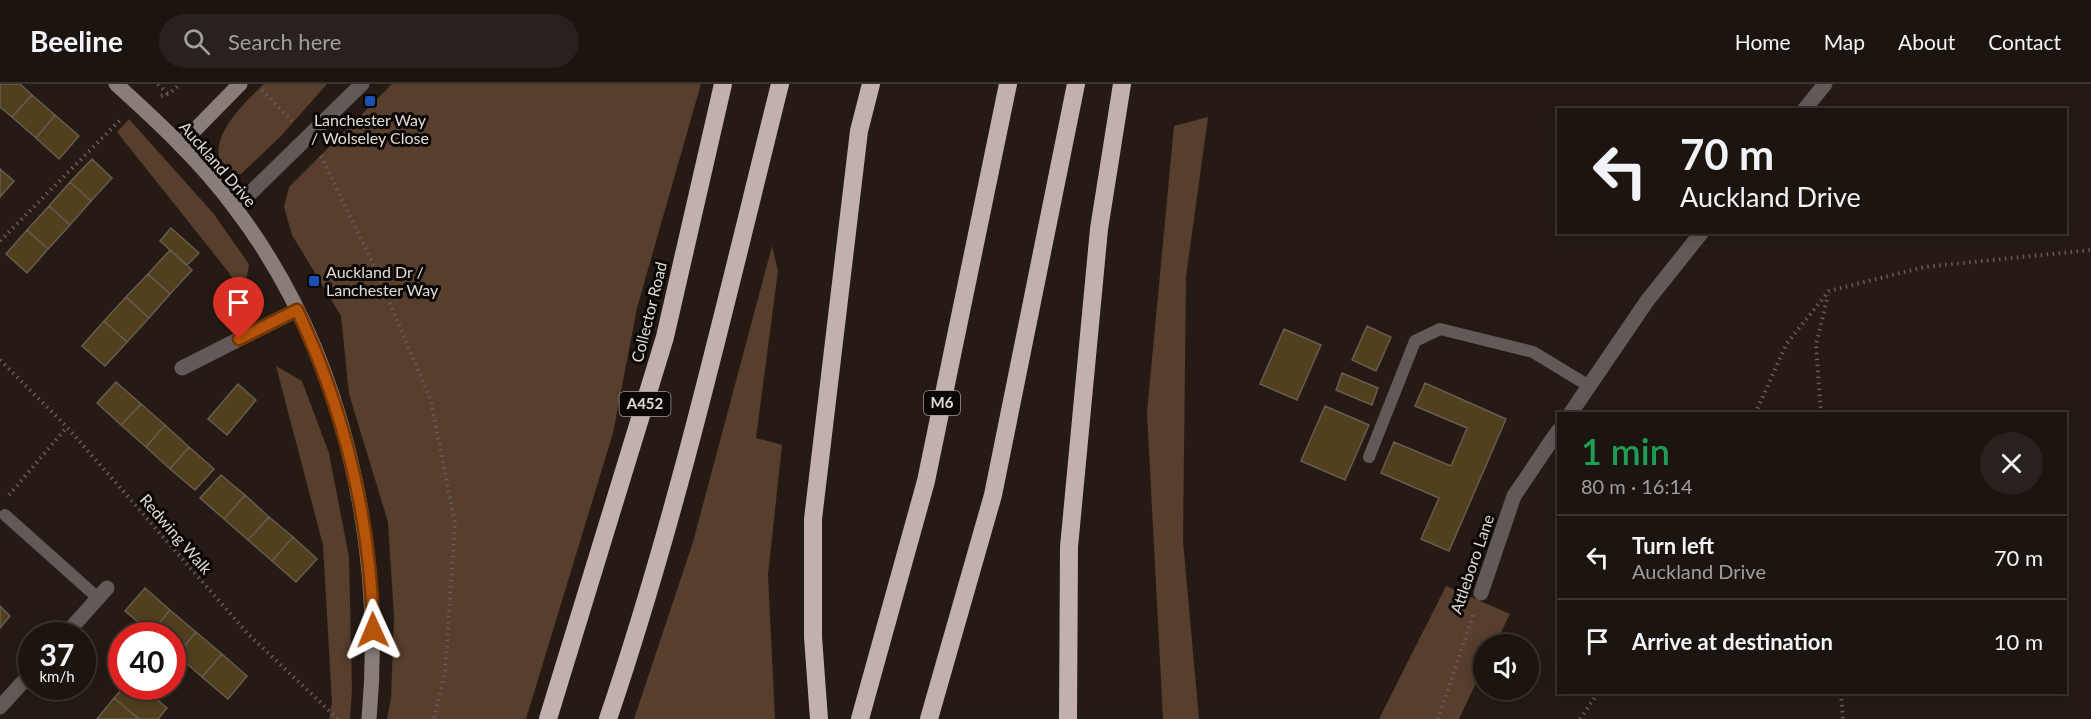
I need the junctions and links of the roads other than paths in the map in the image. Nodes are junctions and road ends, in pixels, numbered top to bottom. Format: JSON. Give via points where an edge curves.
{"nodes":[{"id":1,"x":116,"y":84,"type":"edge"},
{"id":2,"x":240,"y":84,"type":"edge"},
{"id":3,"x":362,"y":84,"type":"edge"},
{"id":4,"x":723,"y":84,"type":"edge"},
{"id":5,"x":780,"y":84,"type":"edge"},
{"id":6,"x":871,"y":84,"type":"edge"},
{"id":7,"x":1008,"y":84,"type":"edge"},
{"id":8,"x":1076,"y":84,"type":"edge"},
{"id":9,"x":1122,"y":84,"type":"edge"},
{"id":10,"x":1825,"y":84,"type":"edge"},
{"id":11,"x":1806,"y":108,"type":"edge"},
{"id":12,"x":180,"y":145,"type":"junction"},
{"id":13,"x":236,"y":208,"type":"junction"},
{"id":14,"x":1700,"y":234,"type":"edge"},
{"id":15,"x":297,"y":310,"type":"junction"},
{"id":16,"x":182,"y":368,"type":"dead end"},
{"id":17,"x":1589,"y":386,"type":"junction"},
{"id":18,"x":1571,"y":412,"type":"edge"},
{"id":19,"x":1557,"y":432,"type":"edge"},
{"id":20,"x":1369,"y":457,"type":"dead end"},
{"id":21,"x":5,"y":515,"type":"dead end"},
{"id":22,"x":102,"y":593,"type":"joint"},
{"id":23,"x":1481,"y":593,"type":"road end"},
{"id":24,"x":76,"y":622,"type":"edge"},
{"id":25,"x":18,"y":687,"type":"edge"},
{"id":26,"x":0,"y":707,"type":"edge"},
{"id":27,"x":369,"y":719,"type":"edge"},
{"id":28,"x":548,"y":719,"type":"edge"},
{"id":29,"x":608,"y":719,"type":"edge"},
{"id":30,"x":819,"y":719,"type":"edge"},
{"id":31,"x":860,"y":719,"type":"edge"},
{"id":32,"x":929,"y":719,"type":"edge"},
{"id":33,"x":1068,"y":719,"type":"edge"}],
"edges":[{"from":1,"to":12,"type":"street","name":"Auckland Drive"},
{"from":2,"to":12,"type":"street"},
{"from":3,"to":13,"type":"street"},
{"from":4,"to":28,"type":"highway","name":"Collector Road","number":"A452","via":[[665,337]]},
{"from":5,"to":29,"type":"highway","number":"A452","via":[[708,373]]},
{"from":6,"to":30,"type":"highway","via":[[859,131],[813,519],[813,637]]},
{"from":7,"to":31,"type":"highway","number":"M6","via":[[926,481]]},
{"from":8,"to":32,"type":"highway","via":[[993,495]]},
{"from":9,"to":33,"type":"highway","via":[[1099,229],[1068,547]]},
{"from":10,"to":11,"type":"street"},
{"from":12,"to":13,"type":"street","name":"Auckland Drive"},
{"from":13,"to":15,"type":"street","name":"Auckland Drive"},
{"from":14,"to":17,"type":"street","via":[[1647,301]]},
{"from":15,"to":16,"type":"street"},
{"from":15,"to":27,"type":"street","name":"Auckland Drive","via":[[334,403],[367,542],[374,667]]},
{"from":17,"to":18,"type":"street"},
{"from":17,"to":20,"type":"lane","via":[[1533,352],[1440,329],[1415,340]]},
{"from":19,"to":23,"type":"street","name":"Attleboro Lane","via":[[1514,496]]},
{"from":21,"to":22,"type":"lane"},
{"from":22,"to":24,"type":"street"},
{"from":25,"to":26,"type":"street"}]}
